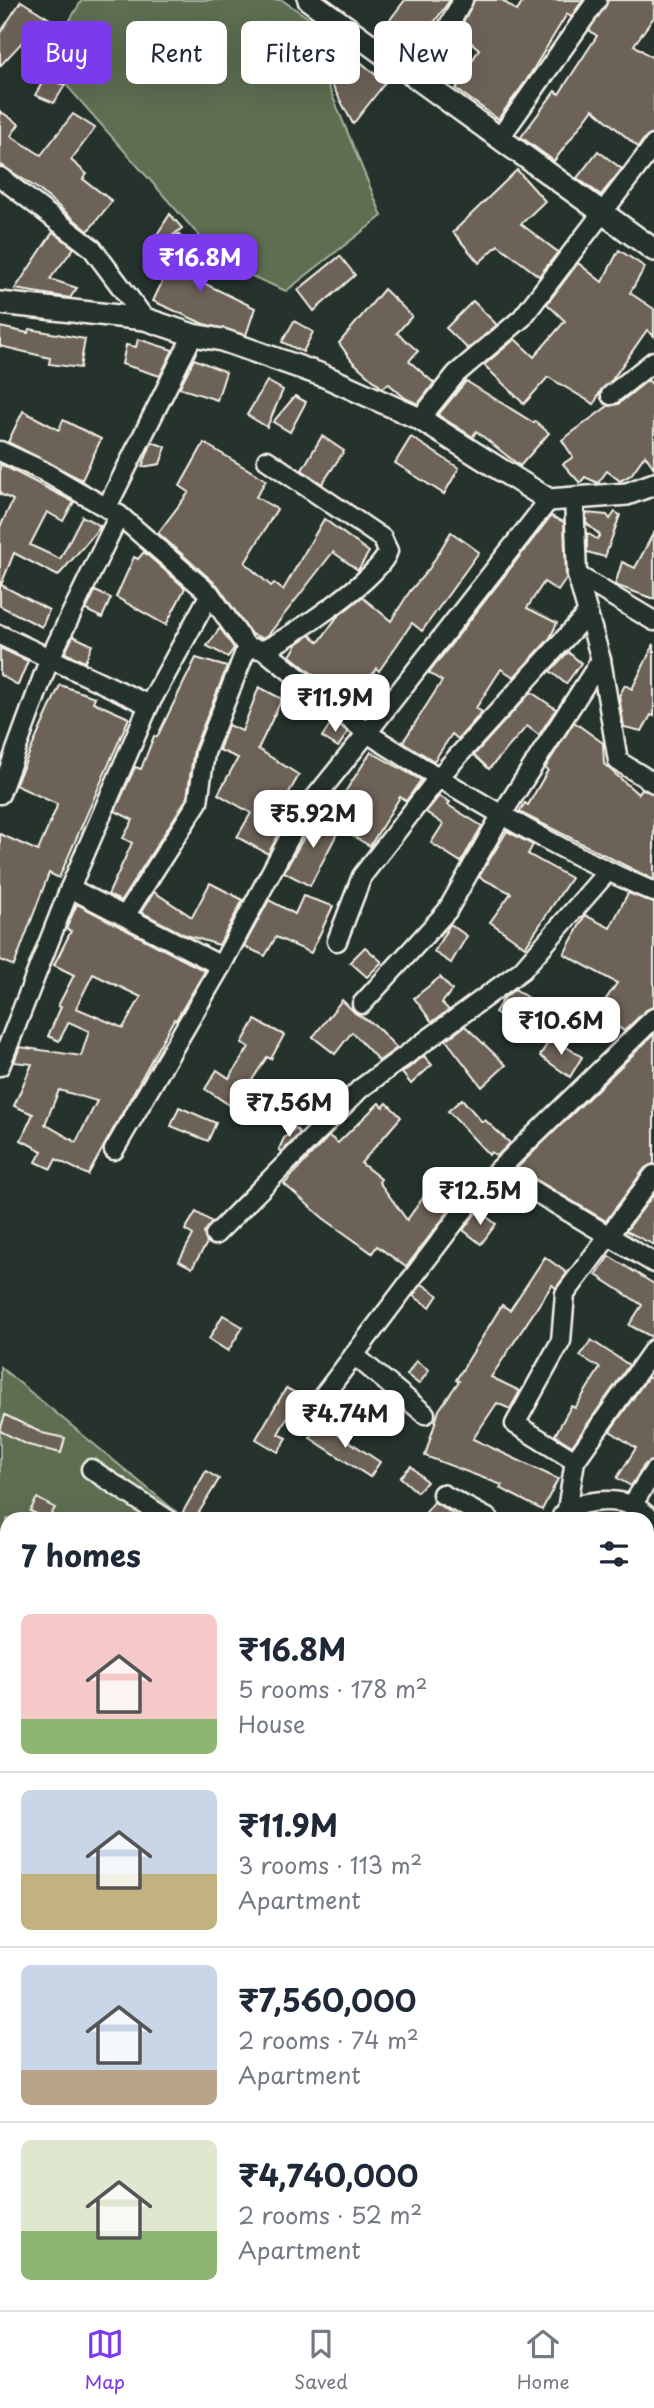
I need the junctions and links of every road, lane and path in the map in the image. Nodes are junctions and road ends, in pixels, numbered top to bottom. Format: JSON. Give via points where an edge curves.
{"nodes":[{"id":1,"x":309,"y":0,"type":"edge"},
{"id":2,"x":463,"y":0,"type":"edge"},
{"id":3,"x":597,"y":0,"type":"edge"},
{"id":4,"x":451,"y":21,"type":"edge"},
{"id":5,"x":374,"y":47,"type":"edge"},
{"id":6,"x":426,"y":84,"type":"edge"},
{"id":7,"x":501,"y":136,"type":"junction"},
{"id":8,"x":654,"y":145,"type":"edge"},
{"id":9,"x":0,"y":177,"type":"edge"},
{"id":10,"x":603,"y":214,"type":"junction"},
{"id":11,"x":654,"y":250,"type":"edge"},
{"id":12,"x":0,"y":303,"type":"edge"},
{"id":13,"x":145,"y":319,"type":"junction"},
{"id":14,"x":193,"y":335,"type":"junction"},
{"id":15,"x":654,"y":361,"type":"edge"},
{"id":16,"x":611,"y":395,"type":"dead end"},
{"id":17,"x":420,"y":419,"type":"junction"},
{"id":18,"x":0,"y":451,"type":"edge"},
{"id":19,"x":267,"y":460,"type":"dead end"},
{"id":20,"x":654,"y":484,"type":"edge"},
{"id":21,"x":574,"y":498,"type":"junction"},
{"id":22,"x":549,"y":500,"type":"junction"},
{"id":23,"x":113,"y":511,"type":"junction"},
{"id":24,"x":577,"y":575,"type":"junction"},
{"id":25,"x":210,"y":594,"type":"junction"},
{"id":26,"x":587,"y":614,"type":"junction"},
{"id":27,"x":654,"y":621,"type":"edge"},
{"id":28,"x":0,"y":635,"type":"edge"},
{"id":29,"x":256,"y":649,"type":"junction"},
{"id":30,"x":49,"y":660,"type":"junction"},
{"id":31,"x":601,"y":660,"type":"junction"},
{"id":32,"x":149,"y":705,"type":"junction"},
{"id":33,"x":367,"y":733,"type":"junction"},
{"id":34,"x":438,"y":778,"type":"junction"},
{"id":35,"x":654,"y":783,"type":"edge"},
{"id":36,"x":0,"y":794,"type":"edge"},
{"id":37,"x":502,"y":814,"type":"junction"},
{"id":38,"x":607,"y":872,"type":"junction"},
{"id":39,"x":69,"y":888,"type":"junction"},
{"id":40,"x":654,"y":892,"type":"edge"},
{"id":41,"x":125,"y":916,"type":"junction"},
{"id":42,"x":337,"y":941,"type":"dead end"},
{"id":43,"x":221,"y":966,"type":"junction"},
{"id":44,"x":362,"y":1004,"type":"dead end"},
{"id":45,"x":654,"y":1018,"type":"edge"},
{"id":46,"x":0,"y":1066,"type":"edge"},
{"id":47,"x":114,"y":1150,"type":"dead end"},
{"id":48,"x":499,"y":1170,"type":"junction"},
{"id":49,"x":654,"y":1175,"type":"edge"},
{"id":50,"x":215,"y":1235,"type":"dead end"},
{"id":51,"x":608,"y":1236,"type":"junction"},
{"id":52,"x":654,"y":1263,"type":"edge"},
{"id":53,"x":654,"y":1349,"type":"edge"},
{"id":54,"x":354,"y":1356,"type":"junction"},
{"id":55,"x":320,"y":1400,"type":"dead end"},
{"id":56,"x":425,"y":1414,"type":"dead end"},
{"id":57,"x":575,"y":1461,"type":"junction"},
{"id":58,"x":91,"y":1469,"type":"dead end"},
{"id":59,"x":654,"y":1471,"type":"edge"},
{"id":60,"x":442,"y":1494,"type":"dead end"},
{"id":61,"x":632,"y":1505,"type":"junction"},
{"id":62,"x":156,"y":1512,"type":"edge"},
{"id":63,"x":476,"y":1512,"type":"edge"},
{"id":64,"x":563,"y":1512,"type":"edge"},
{"id":65,"x":569,"y":1512,"type":"edge"},
{"id":66,"x":642,"y":1512,"type":"edge"}],
"edges":[{"from":1,"to":5,"type":"street"},
{"from":2,"to":4,"type":"street"},
{"from":3,"to":7,"type":"street"},
{"from":6,"to":7,"type":"street"},
{"from":7,"to":10,"type":"street"},
{"from":8,"to":10,"type":"street"},
{"from":9,"to":13,"type":"street","via":[[92,248]]},
{"from":10,"to":11,"type":"street"},
{"from":10,"to":17,"type":"street","via":[[522,318],[456,374]]},
{"from":12,"to":13,"type":"street"},
{"from":13,"to":14,"type":"street"},
{"from":14,"to":17,"type":"street","via":[[222,340],[322,374]]},
{"from":14,"to":23,"type":"street"},
{"from":15,"to":16,"type":"street"},
{"from":17,"to":22,"type":"street"},
{"from":18,"to":23,"type":"street"},
{"from":19,"to":29,"type":"street","via":[[382,538],[388,551],[379,568],[290,637]]},
{"from":20,"to":21,"type":"street","via":[[627,494]]},
{"from":21,"to":22,"type":"street"},
{"from":21,"to":24,"type":"street"},
{"from":22,"to":33,"type":"street"},
{"from":23,"to":25,"type":"street"},
{"from":23,"to":30,"type":"street"},
{"from":24,"to":26,"type":"street"},
{"from":24,"to":27,"type":"street"},
{"from":25,"to":29,"type":"street"},
{"from":25,"to":32,"type":"street"},
{"from":26,"to":31,"type":"street"},
{"from":26,"to":34,"type":"street"},
{"from":28,"to":30,"type":"street"},
{"from":29,"to":33,"type":"street"},
{"from":29,"to":41,"type":"street","via":[[205,753],[198,802]]},
{"from":30,"to":32,"type":"street"},
{"from":30,"to":36,"type":"street"},
{"from":31,"to":35,"type":"street","via":[[618,761]]},
{"from":31,"to":37,"type":"street"},
{"from":32,"to":39,"type":"street"},
{"from":33,"to":34,"type":"street"},
{"from":33,"to":43,"type":"street","via":[[302,814]]},
{"from":34,"to":37,"type":"street"},
{"from":34,"to":42,"type":"street","via":[[362,876]]},
{"from":37,"to":38,"type":"street"},
{"from":37,"to":44,"type":"street","via":[[447,911]]},
{"from":38,"to":40,"type":"street"},
{"from":38,"to":50,"type":"street","via":[[522,970],[360,1088]]},
{"from":39,"to":41,"type":"street"},
{"from":39,"to":46,"type":"street"},
{"from":41,"to":43,"type":"street"},
{"from":43,"to":47,"type":"street"},
{"from":45,"to":48,"type":"street"},
{"from":48,"to":51,"type":"street"},
{"from":48,"to":54,"type":"street","via":[[482,1186]]},
{"from":49,"to":51,"type":"street"},
{"from":51,"to":52,"type":"street"},
{"from":51,"to":57,"type":"street","via":[[565,1294],[561,1341],[515,1424]]},
{"from":53,"to":57,"type":"street"},
{"from":54,"to":55,"type":"street"},
{"from":54,"to":56,"type":"street"},
{"from":57,"to":64,"type":"street"},
{"from":58,"to":62,"type":"street"},
{"from":59,"to":61,"type":"street"},
{"from":60,"to":63,"type":"street"},
{"from":61,"to":65,"type":"street","via":[[600,1501]]},
{"from":61,"to":66,"type":"street"}]}
